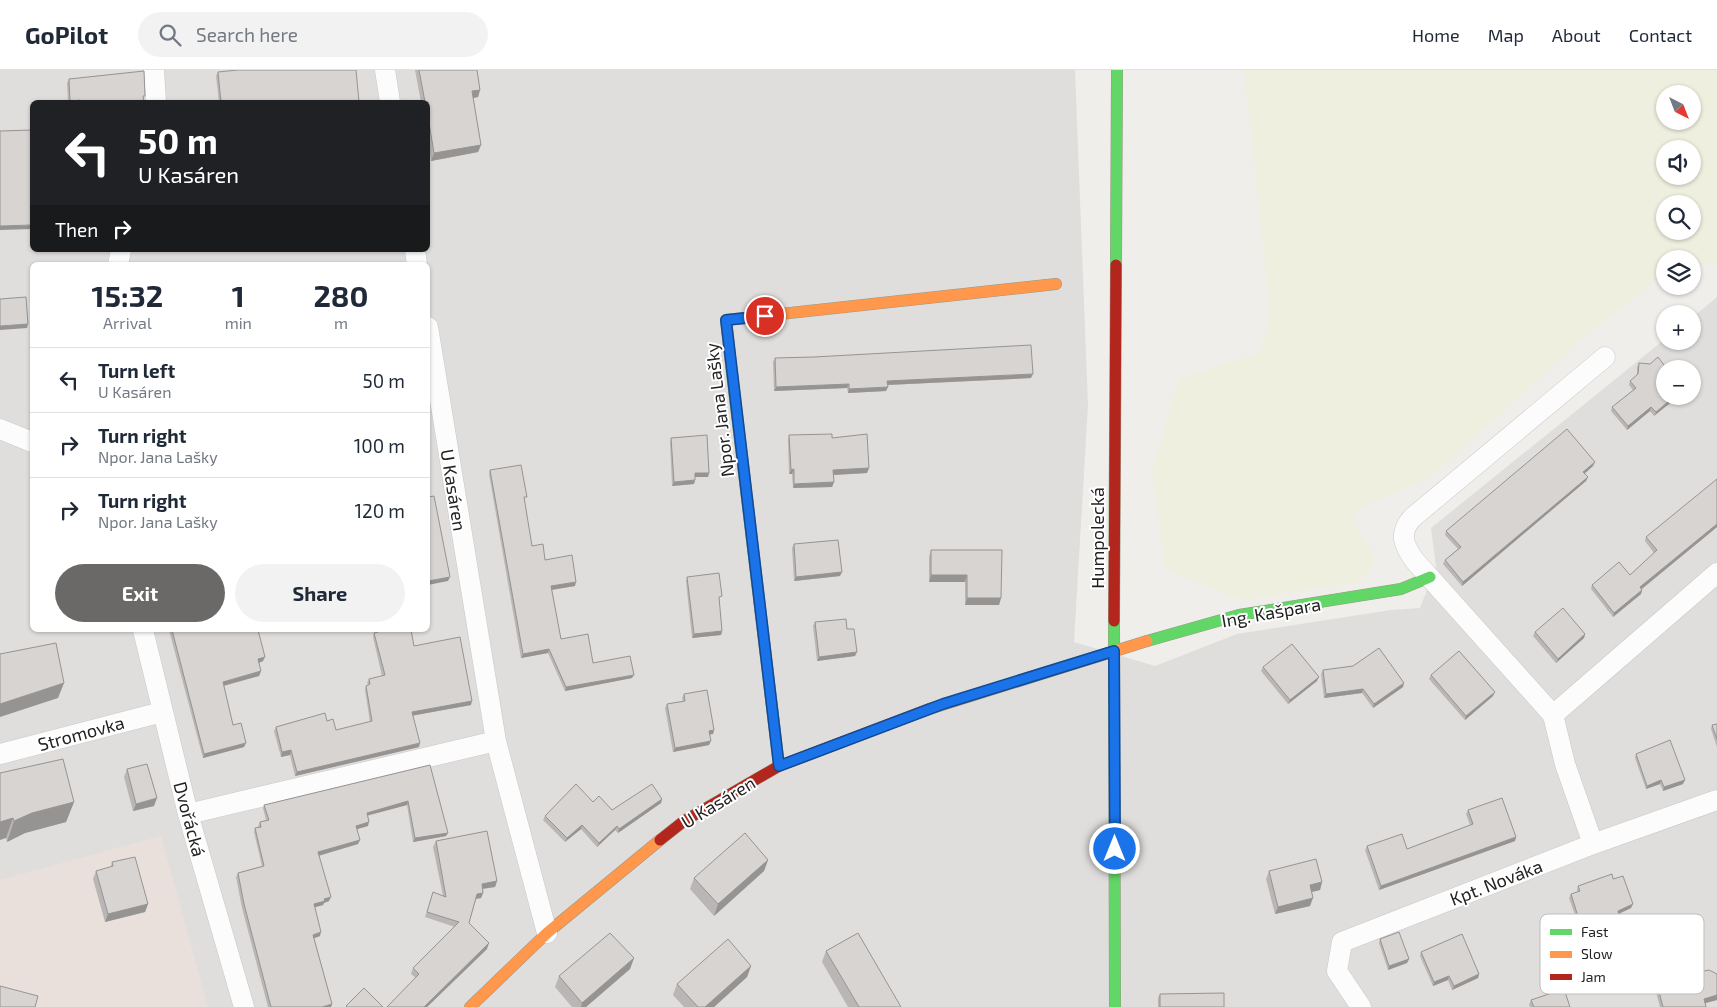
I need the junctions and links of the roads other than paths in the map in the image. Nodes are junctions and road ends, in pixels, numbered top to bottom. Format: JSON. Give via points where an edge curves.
{"nodes":[{"id":1,"x":154,"y":70,"type":"edge"},
{"id":2,"x":385,"y":70,"type":"edge"},
{"id":3,"x":1117,"y":70,"type":"edge"},
{"id":4,"x":156,"y":100,"type":"edge"},
{"id":5,"x":390,"y":100,"type":"edge"},
{"id":6,"x":1056,"y":284,"type":"dead end"},
{"id":7,"x":430,"y":339,"type":"edge"},
{"id":8,"x":1604,"y":357,"type":"dead end"},
{"id":9,"x":0,"y":429,"type":"edge"},
{"id":10,"x":30,"y":441,"type":"edge"},
{"id":11,"x":1717,"y":573,"type":"edge"},
{"id":12,"x":1430,"y":577,"type":"junction"},
{"id":13,"x":143,"y":632,"type":"edge"},
{"id":14,"x":1114,"y":651,"type":"junction"},
{"id":15,"x":162,"y":712,"type":"junction"},
{"id":16,"x":1553,"y":715,"type":"junction"},
{"id":17,"x":496,"y":741,"type":"junction"},
{"id":18,"x":0,"y":754,"type":"edge"},
{"id":19,"x":779,"y":766,"type":"junction"},
{"id":20,"x":1717,"y":800,"type":"edge"},
{"id":21,"x":188,"y":814,"type":"junction"},
{"id":22,"x":1593,"y":844,"type":"junction"},
{"id":23,"x":547,"y":933,"type":"junction"},
{"id":24,"x":244,"y":1007,"type":"edge"},
{"id":25,"x":470,"y":1007,"type":"edge"},
{"id":26,"x":1115,"y":1007,"type":"edge"},
{"id":27,"x":1361,"y":1007,"type":"edge"}],
"edges":[{"from":1,"to":4,"type":"street"},
{"from":2,"to":5,"type":"street"},
{"from":3,"to":14,"type":"street","name":"Humpolecká"},
{"from":6,"to":19,"type":"street","name":"Npor. Jana Lašky","via":[[726,320]]},
{"from":7,"to":17,"type":"street","name":"U Kasáren"},
{"from":8,"to":12,"type":"street","via":[[1406,524],[1405,545]]},
{"from":9,"to":10,"type":"street"},
{"from":11,"to":16,"type":"street"},
{"from":12,"to":14,"type":"street","name":"Ing. Kašpara","via":[[1391,591],[1234,616]]},
{"from":12,"to":16,"type":"street"},
{"from":13,"to":15,"type":"street","name":"Dvořácká"},
{"from":14,"to":19,"type":"street","name":"U Kasáren","via":[[943,704]]},
{"from":14,"to":26,"type":"street","name":"Humpolecká"},
{"from":15,"to":18,"type":"street","name":"Stromovka"},
{"from":15,"to":21,"type":"street","name":"Dvořácká"},
{"from":16,"to":22,"type":"street","via":[[1565,764]]},
{"from":17,"to":21,"type":"street"},
{"from":17,"to":23,"type":"street","name":"U Kasáren"},
{"from":19,"to":23,"type":"street","name":"U Kasáren","via":[[684,821]]},
{"from":20,"to":22,"type":"street","name":"Kpt. Nováka"},
{"from":21,"to":24,"type":"street","name":"Dvořácká"},
{"from":22,"to":27,"type":"street","name":"Kpt. Nováka","via":[[1342,942],[1337,971]]},
{"from":23,"to":25,"type":"street","name":"U Kasáren"}]}
